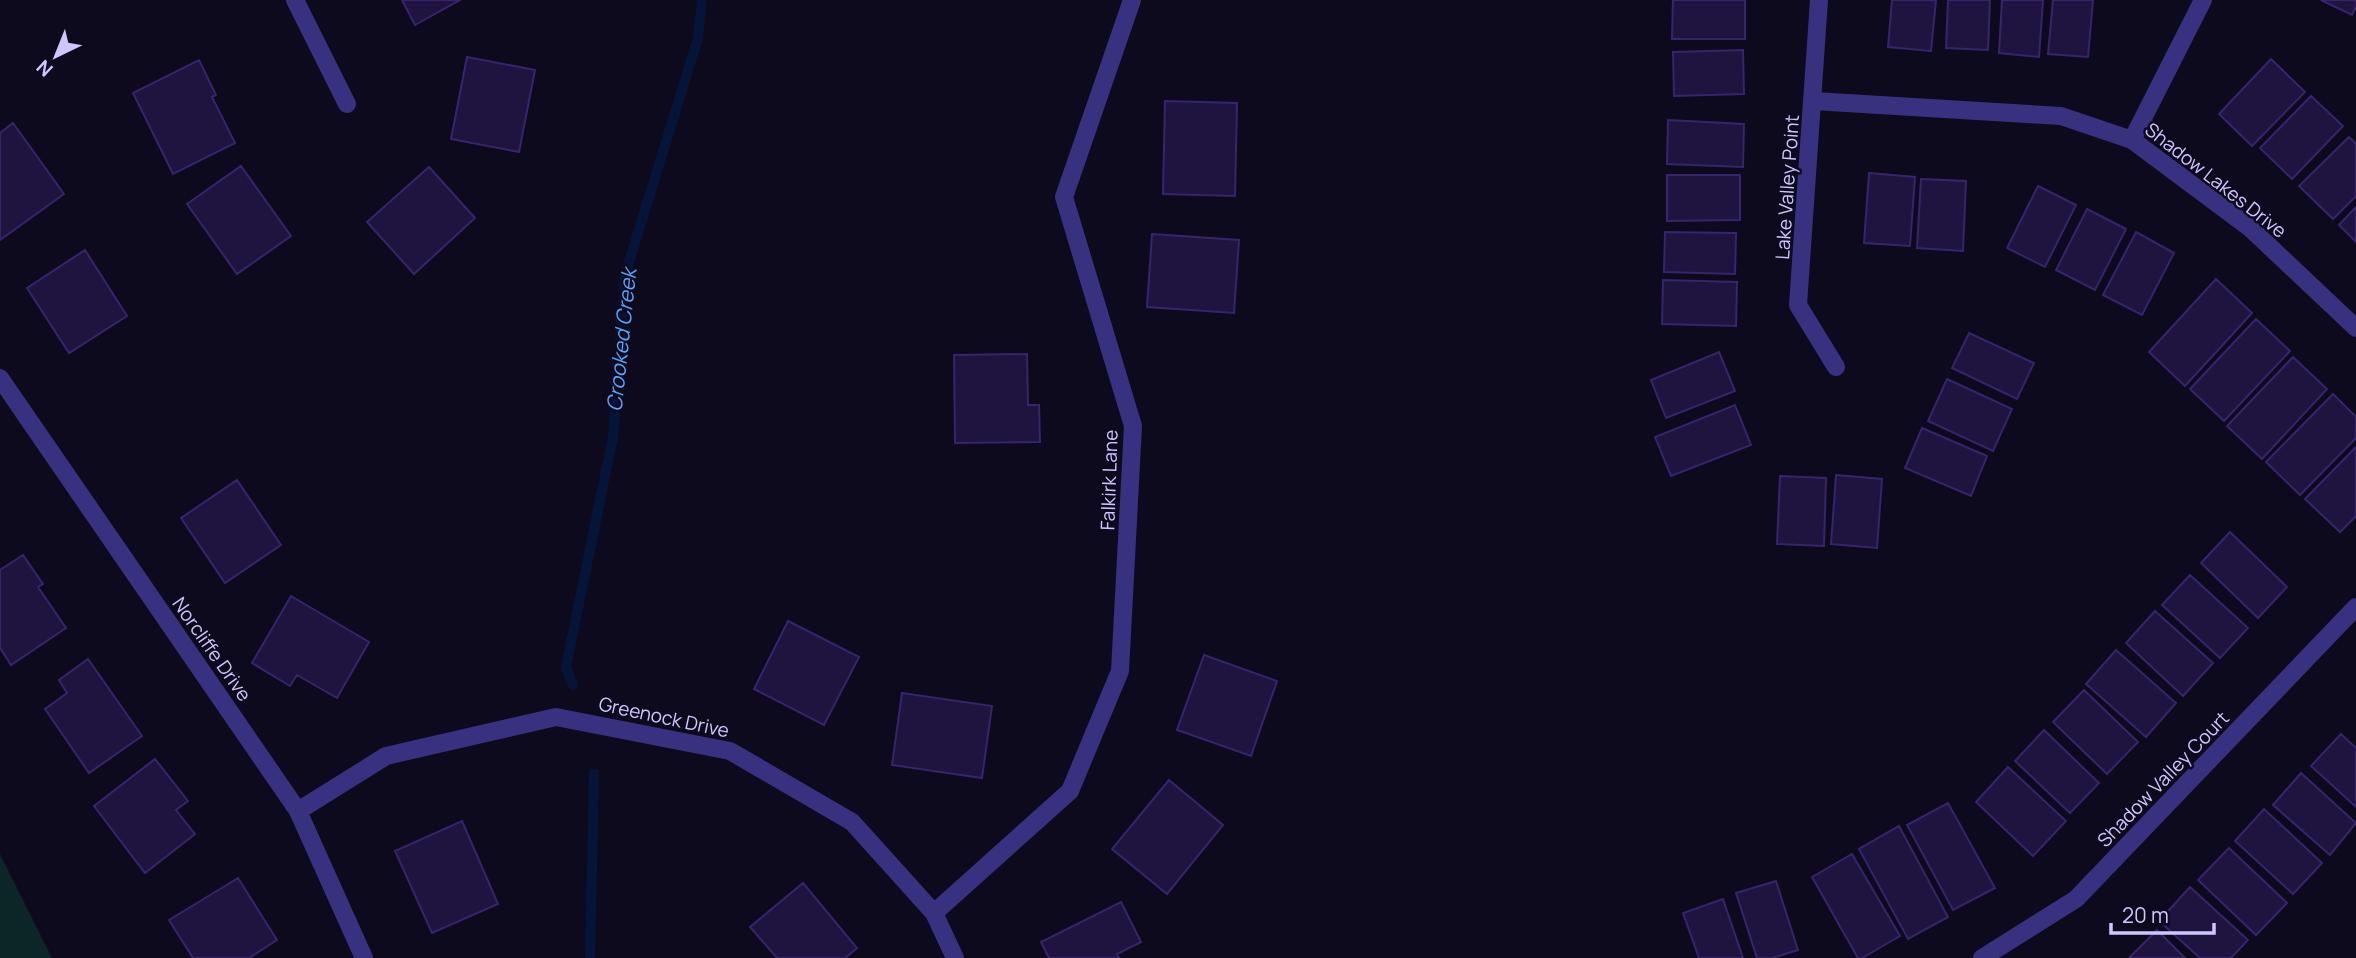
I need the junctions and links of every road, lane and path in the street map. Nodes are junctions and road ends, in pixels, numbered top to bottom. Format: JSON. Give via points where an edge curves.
{"nodes":[{"id":1,"x":295,"y":0,"type":"edge"},
{"id":2,"x":1132,"y":0,"type":"edge"},
{"id":3,"x":1819,"y":0,"type":"edge"},
{"id":4,"x":2203,"y":0,"type":"edge"},
{"id":5,"x":1814,"y":101,"type":"junction"},
{"id":6,"x":347,"y":104,"type":"dead end"},
{"id":7,"x":2133,"y":140,"type":"junction"},
{"id":8,"x":2356,"y":328,"type":"edge"},
{"id":9,"x":1836,"y":367,"type":"dead end"},
{"id":10,"x":0,"y":378,"type":"edge"},
{"id":11,"x":2356,"y":607,"type":"edge"},
{"id":12,"x":298,"y":811,"type":"junction"},
{"id":13,"x":934,"y":912,"type":"junction"},
{"id":14,"x":364,"y":958,"type":"edge"},
{"id":15,"x":955,"y":958,"type":"edge"},
{"id":16,"x":1982,"y":958,"type":"edge"}],
"edges":[{"from":1,"to":6,"type":"street"},
{"from":2,"to":13,"type":"street","name":"Falkirk Lane","via":[[1065,198],[1133,426],[1120,671],[1070,791]]},
{"from":3,"to":5,"type":"street","name":"Lake Valley Point"},
{"from":4,"to":7,"type":"street"},
{"from":5,"to":7,"type":"street","name":"Shadow Lakes Drive","via":[[2061,116]]},
{"from":5,"to":9,"type":"street","name":"Lake Valley Point","via":[[1798,305]]},
{"from":7,"to":8,"type":"street","name":"Shadow Lakes Drive","via":[[2250,228]]},
{"from":10,"to":12,"type":"street","name":"Norcliffe Drive"},
{"from":11,"to":16,"type":"street","name":"Shadow Valley Court","via":[[2076,899]]},
{"from":12,"to":13,"type":"street","name":"Greenock Drive","via":[[386,756],[556,716],[730,751],[852,822]]},
{"from":12,"to":14,"type":"street","name":"Norcliffe Drive"},
{"from":13,"to":15,"type":"street","name":"Greenock Drive"}]}
